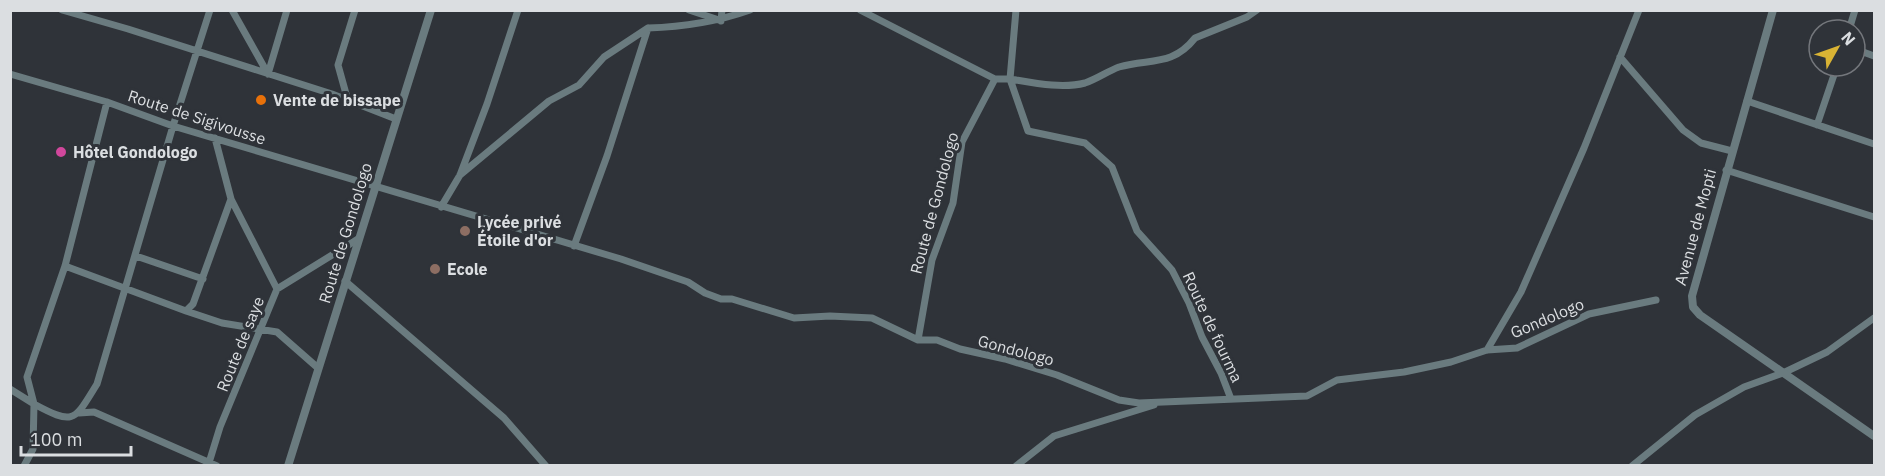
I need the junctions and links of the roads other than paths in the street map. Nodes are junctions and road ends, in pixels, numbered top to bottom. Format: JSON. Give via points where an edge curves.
{"nodes":[{"id":1,"x":62,"y":10,"type":"edge"},
{"id":2,"x":210,"y":10,"type":"edge"},
{"id":3,"x":232,"y":10,"type":"edge"},
{"id":4,"x":287,"y":10,"type":"edge"},
{"id":5,"x":355,"y":10,"type":"edge"},
{"id":6,"x":431,"y":10,"type":"edge"},
{"id":7,"x":518,"y":10,"type":"edge"},
{"id":8,"x":689,"y":10,"type":"edge"},
{"id":9,"x":722,"y":10,"type":"edge"},
{"id":10,"x":750,"y":10,"type":"edge"},
{"id":11,"x":860,"y":10,"type":"edge"},
{"id":12,"x":1016,"y":10,"type":"edge"},
{"id":13,"x":1257,"y":10,"type":"edge"},
{"id":14,"x":1639,"y":10,"type":"edge"},
{"id":15,"x":1773,"y":10,"type":"edge"},
{"id":16,"x":721,"y":21,"type":"junction"},
{"id":17,"x":648,"y":28,"type":"junction"},
{"id":18,"x":196,"y":52,"type":"junction"},
{"id":19,"x":1620,"y":57,"type":"junction"},
{"id":20,"x":10,"y":74,"type":"edge"},
{"id":21,"x":268,"y":74,"type":"junction"},
{"id":22,"x":1833,"y":78,"type":"edge"},
{"id":23,"x":995,"y":79,"type":"junction"},
{"id":24,"x":1010,"y":79,"type":"junction"},
{"id":25,"x":348,"y":100,"type":"junction"},
{"id":26,"x":1747,"y":101,"type":"junction"},
{"id":27,"x":107,"y":102,"type":"junction"},
{"id":28,"x":396,"y":119,"type":"junction"},
{"id":29,"x":1817,"y":125,"type":"junction"},
{"id":30,"x":173,"y":126,"type":"junction"},
{"id":31,"x":214,"y":138,"type":"junction"},
{"id":32,"x":1875,"y":144,"type":"edge"},
{"id":33,"x":1732,"y":152,"type":"junction"},
{"id":34,"x":1726,"y":170,"type":"junction"},
{"id":35,"x":460,"y":175,"type":"junction"},
{"id":36,"x":375,"y":185,"type":"junction"},
{"id":37,"x":231,"y":199,"type":"junction"},
{"id":38,"x":441,"y":207,"type":"junction"},
{"id":39,"x":1875,"y":217,"type":"edge"},
{"id":40,"x":358,"y":239,"type":"junction"},
{"id":41,"x":574,"y":246,"type":"junction"},
{"id":42,"x":136,"y":256,"type":"junction"},
{"id":43,"x":65,"y":266,"type":"junction"},
{"id":44,"x":203,"y":279,"type":"junction"},
{"id":45,"x":345,"y":281,"type":"junction"},
{"id":46,"x":277,"y":289,"type":"junction"},
{"id":47,"x":126,"y":290,"type":"junction"},
{"id":48,"x":1656,"y":300,"type":"dead end"},
{"id":49,"x":186,"y":311,"type":"junction"},
{"id":50,"x":1875,"y":318,"type":"edge"},
{"id":51,"x":261,"y":329,"type":"junction"},
{"id":52,"x":918,"y":340,"type":"junction"},
{"id":53,"x":1487,"y":350,"type":"junction"},
{"id":54,"x":318,"y":368,"type":"junction"},
{"id":55,"x":1783,"y":373,"type":"junction"},
{"id":56,"x":10,"y":389,"type":"edge"},
{"id":57,"x":1231,"y":399,"type":"junction"},
{"id":58,"x":1162,"y":403,"type":"junction"},
{"id":59,"x":34,"y":404,"type":"junction"},
{"id":60,"x":79,"y":413,"type":"junction"},
{"id":61,"x":1875,"y":436,"type":"edge"},
{"id":62,"x":208,"y":464,"type":"edge"},
{"id":63,"x":24,"y":465,"type":"edge"},
{"id":64,"x":217,"y":465,"type":"edge"},
{"id":65,"x":288,"y":465,"type":"edge"},
{"id":66,"x":546,"y":465,"type":"edge"},
{"id":67,"x":1016,"y":465,"type":"edge"},
{"id":68,"x":1632,"y":465,"type":"edge"}],
"edges":[{"from":1,"to":18,"type":"street"},
{"from":2,"to":18,"type":"street"},
{"from":3,"to":21,"type":"street"},
{"from":4,"to":21,"type":"street"},
{"from":5,"to":25,"type":"street","via":[[338,65]]},
{"from":6,"to":28,"type":"street","name":"Route de Gondologo"},
{"from":7,"to":35,"type":"street"},
{"from":8,"to":16,"type":"street"},
{"from":9,"to":16,"type":"street"},
{"from":10,"to":16,"type":"street"},
{"from":11,"to":23,"type":"street"},
{"from":12,"to":24,"type":"street"},
{"from":13,"to":24,"type":"street","via":[[1195,38],[1176,55],[1162,61],[1118,68],[1084,83],[1049,85]]},
{"from":14,"to":19,"type":"street"},
{"from":15,"to":26,"type":"street","name":"Avenue de Mopti"},
{"from":16,"to":17,"type":"street"},
{"from":17,"to":35,"type":"street","via":[[604,57],[579,85],[549,101]]},
{"from":17,"to":41,"type":"street"},
{"from":18,"to":21,"type":"street"},
{"from":18,"to":30,"type":"street"},
{"from":19,"to":33,"type":"street","via":[[1683,130],[1701,143]]},
{"from":19,"to":53,"type":"street","via":[[1521,292]]},
{"from":20,"to":27,"type":"street","name":"Route de Sigivousse"},
{"from":21,"to":25,"type":"street"},
{"from":22,"to":29,"type":"street"},
{"from":23,"to":24,"type":"street"},
{"from":23,"to":52,"type":"street","name":"Route de Gondologo","via":[[962,142],[953,203],[932,260]]},
{"from":24,"to":57,"type":"street","name":"Route de fourma","via":[[1029,131],[1085,142],[1112,167],[1137,231],[1172,270]]},
{"from":25,"to":28,"type":"street"},
{"from":26,"to":29,"type":"street"},
{"from":26,"to":33,"type":"street","name":"Avenue de Mopti"},
{"from":27,"to":30,"type":"street","name":"Route de Sigivousse"},
{"from":27,"to":43,"type":"street"},
{"from":28,"to":36,"type":"street","name":"Route de Gondologo"},
{"from":29,"to":32,"type":"street"},
{"from":30,"to":31,"type":"street","name":"Route de Sigivousse"},
{"from":30,"to":42,"type":"street"},
{"from":31,"to":36,"type":"street","name":"Route de Sigivousse"},
{"from":31,"to":37,"type":"street"},
{"from":33,"to":34,"type":"street","name":"Avenue de Mopti"},
{"from":34,"to":39,"type":"street"},
{"from":34,"to":55,"type":"street","name":"Avenue de Mopti","via":[[1692,296],[1693,307]]},
{"from":35,"to":38,"type":"street"},
{"from":36,"to":38,"type":"street","name":"Gondologo"},
{"from":36,"to":40,"type":"street","name":"Route de Gondologo"},
{"from":37,"to":44,"type":"street"},
{"from":37,"to":46,"type":"street"},
{"from":38,"to":41,"type":"street","name":"Gondologo"},
{"from":40,"to":45,"type":"street","name":"Route de Gondologo"},
{"from":40,"to":46,"type":"street","name":"Route de saye"},
{"from":41,"to":52,"type":"street","name":"Gondologo","via":[[688,282],[721,299],[794,318],[872,318]]},
{"from":42,"to":44,"type":"street"},
{"from":42,"to":47,"type":"street"},
{"from":43,"to":47,"type":"street"},
{"from":43,"to":59,"type":"street","via":[[27,377]]},
{"from":44,"to":49,"type":"street"},
{"from":45,"to":54,"type":"street","name":"Route de Gondologo"},
{"from":45,"to":66,"type":"street","via":[[504,418]]},
{"from":46,"to":51,"type":"street","name":"Route de saye"},
{"from":47,"to":49,"type":"street"},
{"from":47,"to":60,"type":"street","via":[[97,384]]},
{"from":48,"to":53,"type":"street","name":"Gondologo","via":[[1589,314],[1517,348]]},
{"from":49,"to":51,"type":"street","via":[[222,323]]},
{"from":50,"to":55,"type":"street","via":[[1827,352]]},
{"from":51,"to":54,"type":"street","via":[[277,332]]},
{"from":51,"to":62,"type":"street","name":"Route de saye"},
{"from":52,"to":58,"type":"street","name":"Gondologo","via":[[937,340],[1005,359],[1119,400]]},
{"from":53,"to":57,"type":"street","name":"Gondologo","via":[[1404,372],[1337,380],[1307,396]]},
{"from":54,"to":65,"type":"street","name":"Route de Gondologo"},
{"from":55,"to":61,"type":"street","name":"Avenue de Mopti"},
{"from":55,"to":68,"type":"street","via":[[1744,387],[1695,415]]},
{"from":56,"to":59,"type":"street"},
{"from":57,"to":58,"type":"street","name":"Gondologo"},
{"from":58,"to":67,"type":"street","via":[[1054,435]]},
{"from":59,"to":60,"type":"street","via":[[67,418]]},
{"from":59,"to":63,"type":"street","via":[[33,449]]},
{"from":60,"to":62,"type":"street","via":[[94,412]]},
{"from":62,"to":64,"type":"street"}]}
